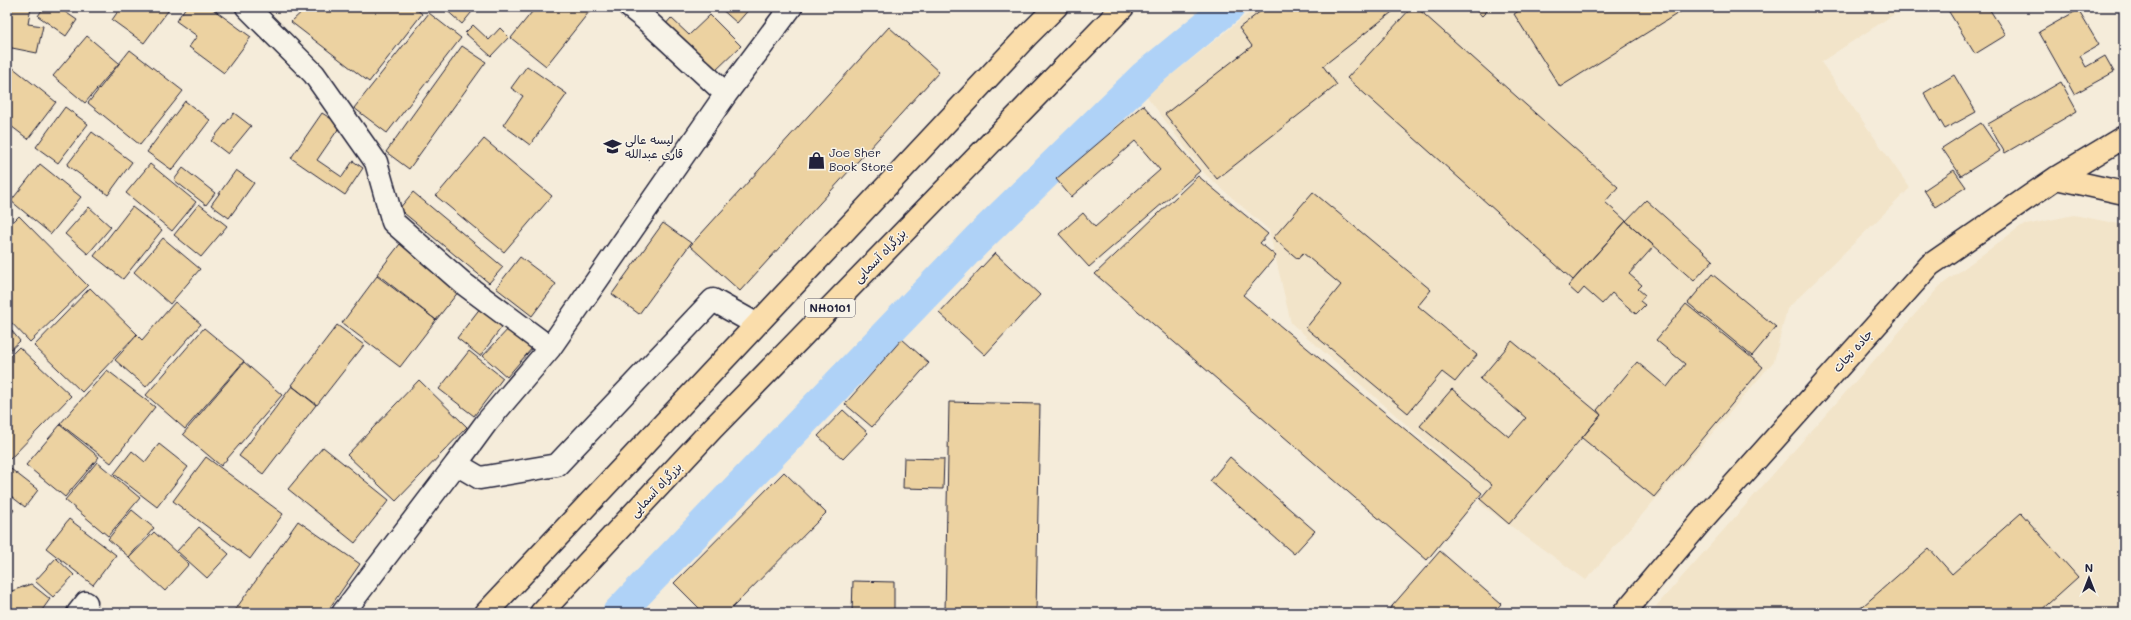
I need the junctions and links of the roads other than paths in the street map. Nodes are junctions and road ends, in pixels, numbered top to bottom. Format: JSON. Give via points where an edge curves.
{"nodes":[{"id":1,"x":248,"y":7,"type":"edge"},
{"id":2,"x":630,"y":7,"type":"edge"},
{"id":3,"x":791,"y":7,"type":"edge"},
{"id":4,"x":1056,"y":7,"type":"edge"},
{"id":5,"x":1124,"y":7,"type":"edge"},
{"id":6,"x":726,"y":94,"type":"junction"},
{"id":7,"x":2124,"y":137,"type":"edge"},
{"id":8,"x":2056,"y":178,"type":"junction"},
{"id":9,"x":2124,"y":193,"type":"edge"},
{"id":10,"x":756,"y":324,"type":"junction"},
{"id":11,"x":550,"y":348,"type":"junction"},
{"id":12,"x":456,"y":464,"type":"junction"},
{"id":13,"x":343,"y":613,"type":"edge"},
{"id":14,"x":486,"y":613,"type":"edge"},
{"id":15,"x":541,"y":613,"type":"edge"},
{"id":16,"x":1624,"y":613,"type":"edge"}],
"edges":[{"from":1,"to":11,"type":"street","via":[[314,74],[376,162],[393,222],[464,284]]},
{"from":2,"to":6,"type":"street"},
{"from":3,"to":6,"type":"street"},
{"from":4,"to":10,"type":"main road"},
{"from":5,"to":15,"type":"main road","name":"بزرگراه آسمایی","number":"NH0101","via":[[713,428]]},
{"from":6,"to":11,"type":"street"},
{"from":7,"to":8,"type":"main road","name":"جاده نجات"},
{"from":8,"to":9,"type":"main road"},
{"from":8,"to":16,"type":"main road","name":"جاده نجات","via":[[1930,265],[1704,518]]},
{"from":10,"to":12,"type":"street","via":[[713,300],[557,465],[480,478]]},
{"from":10,"to":14,"type":"main road","via":[[682,407]]},
{"from":11,"to":12,"type":"street","via":[[486,423]]},
{"from":12,"to":13,"type":"street"}]}
